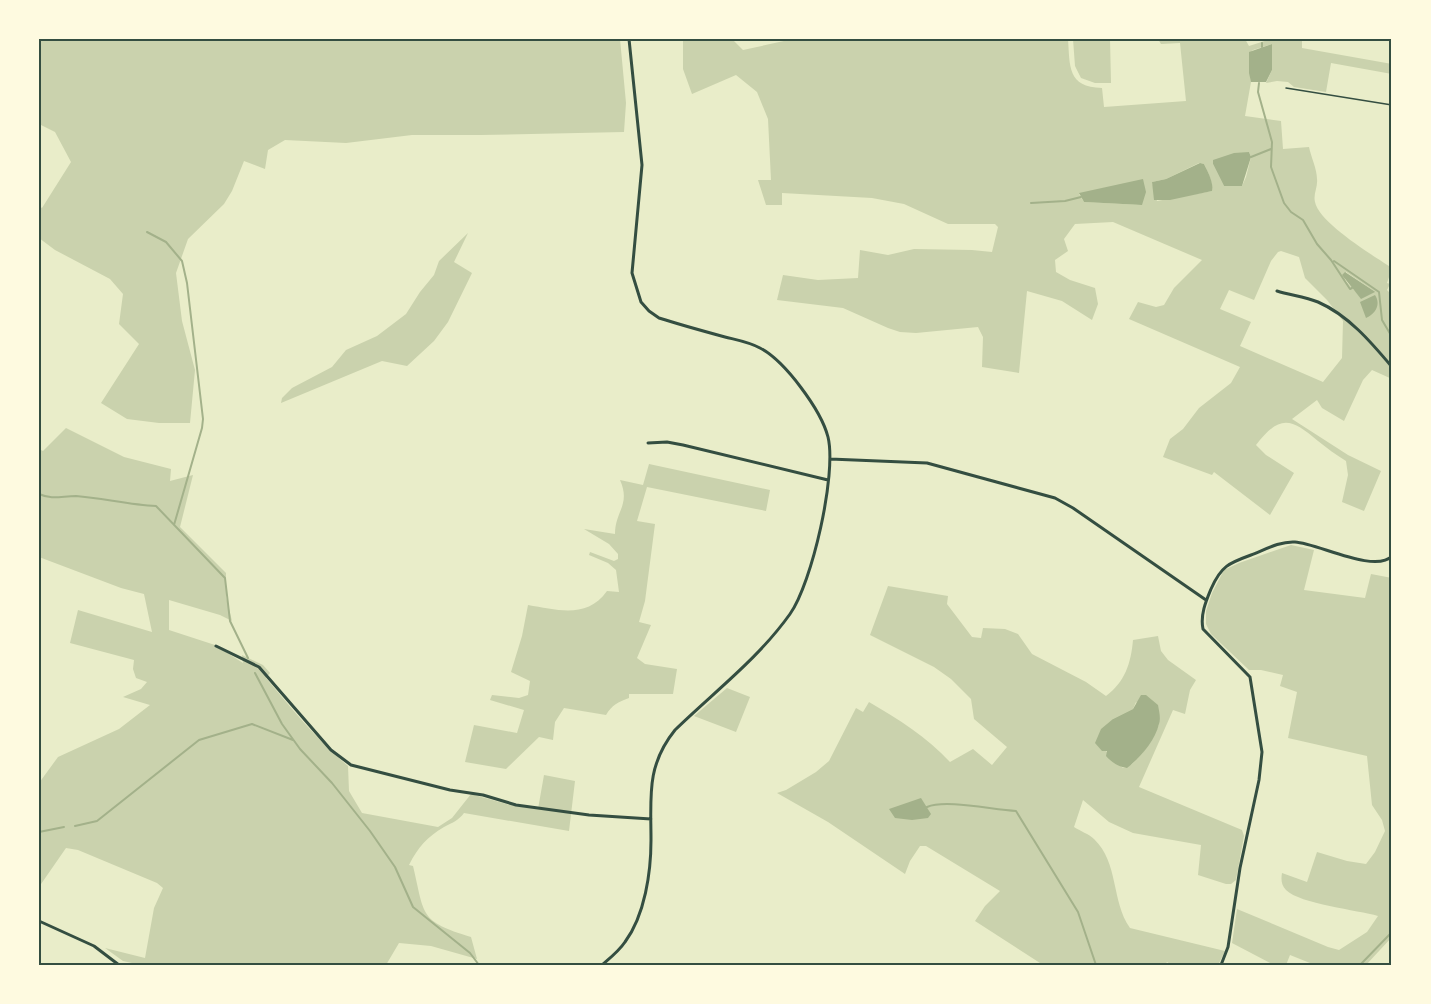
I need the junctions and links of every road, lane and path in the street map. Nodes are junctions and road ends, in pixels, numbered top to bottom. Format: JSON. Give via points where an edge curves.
{"nodes":[{"id":1,"x":629,"y":39,"type":"edge"},
{"id":2,"x":1286,"y":88,"type":"dead end"},
{"id":3,"x":1392,"y":105,"type":"edge"},
{"id":4,"x":1277,"y":291,"type":"dead end"},
{"id":5,"x":1392,"y":367,"type":"edge"},
{"id":6,"x":648,"y":443,"type":"dead end"},
{"id":7,"x":831,"y":459,"type":"junction"},
{"id":8,"x":828,"y":480,"type":"junction"},
{"id":9,"x":1390,"y":558,"type":"edge"},
{"id":10,"x":1392,"y":563,"type":"edge"},
{"id":11,"x":1206,"y":600,"type":"junction"},
{"id":12,"x":216,"y":646,"type":"dead end"},
{"id":13,"x":651,"y":819,"type":"junction"},
{"id":14,"x":39,"y":921,"type":"edge"},
{"id":15,"x":119,"y":965,"type":"edge"},
{"id":16,"x":602,"y":965,"type":"edge"},
{"id":17,"x":1221,"y":965,"type":"edge"}],
"edges":[{"from":1,"to":7,"type":"street","via":[[640,136],[640,192],[631,260],[641,302],[659,318],[751,344],[771,356],[798,385],[821,421]]},
{"from":2,"to":3,"type":"lane"},
{"from":4,"to":5,"type":"street","via":[[1330,308],[1369,339]]},
{"from":6,"to":8,"type":"street","via":[[682,445]]},
{"from":7,"to":8,"type":"street"},
{"from":7,"to":11,"type":"street","via":[[927,463],[1051,497]]},
{"from":8,"to":13,"type":"street","via":[[818,536],[797,604],[752,660],[664,743],[653,771]]},
{"from":9,"to":10,"type":"street"},
{"from":9,"to":11,"type":"street","via":[[1364,560],[1305,544],[1286,543],[1225,566]]},
{"from":11,"to":17,"type":"street","via":[[1203,628],[1250,677],[1262,752],[1228,947]]},
{"from":12,"to":13,"type":"street","via":[[259,667],[331,750],[351,765],[516,805]]},
{"from":13,"to":16,"type":"street","via":[[650,862],[639,914],[625,943]]},
{"from":14,"to":15,"type":"street","via":[[94,946]]}]}
